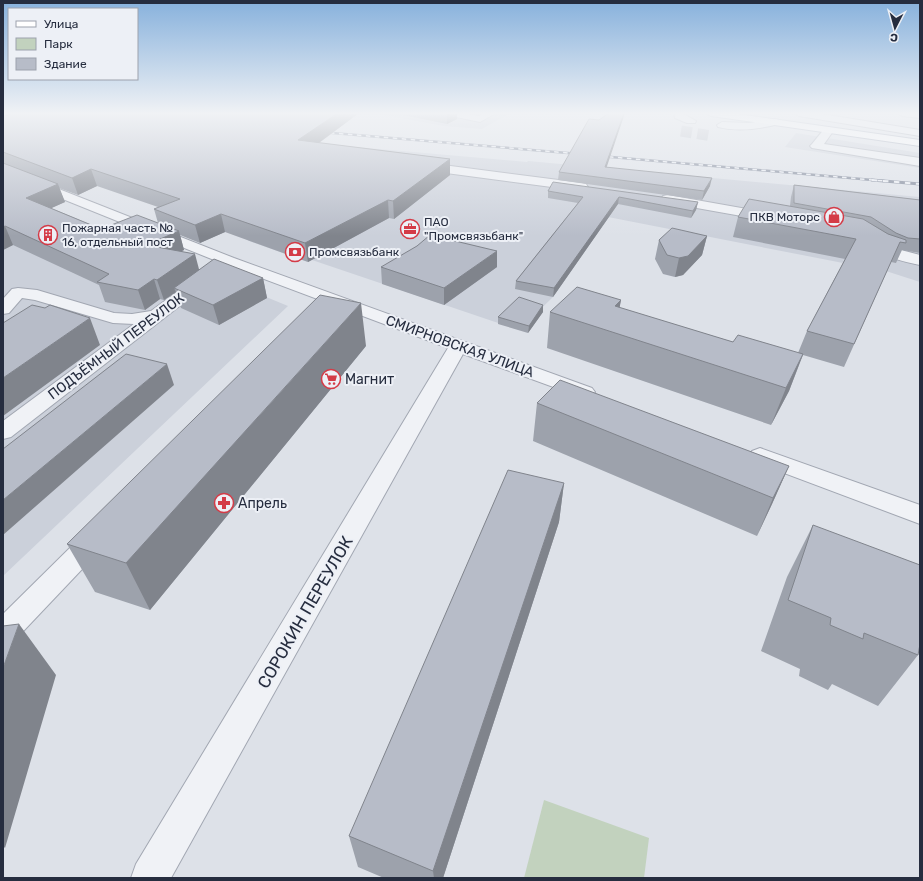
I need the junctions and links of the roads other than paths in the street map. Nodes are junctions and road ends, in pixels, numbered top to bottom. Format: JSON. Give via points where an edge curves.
{"nodes":[{"id":1,"x":867,"y":154,"type":"edge"},
{"id":2,"x":920,"y":162,"type":"edge"},
{"id":3,"x":408,"y":165,"type":"edge"},
{"id":4,"x":3,"y":171,"type":"edge"},
{"id":5,"x":597,"y":189,"type":"edge"},
{"id":6,"x":657,"y":198,"type":"edge"},
{"id":7,"x":780,"y":219,"type":"edge"},
{"id":8,"x":861,"y":234,"type":"edge"},
{"id":9,"x":920,"y":260,"type":"edge"},
{"id":10,"x":229,"y":261,"type":"junction"},
{"id":11,"x":3,"y":309,"type":"edge"},
{"id":12,"x":154,"y":316,"type":"junction"},
{"id":13,"x":460,"y":345,"type":"junction"},
{"id":14,"x":601,"y":398,"type":"edge"},
{"id":15,"x":3,"y":432,"type":"edge"},
{"id":16,"x":742,"y":450,"type":"edge"},
{"id":17,"x":920,"y":515,"type":"edge"},
{"id":18,"x":108,"y":526,"type":"edge"},
{"id":19,"x":3,"y":633,"type":"edge"},
{"id":20,"x":150,"y":878,"type":"edge"}],
"edges":[{"from":1,"to":2,"type":"street"},
{"from":3,"to":5,"type":"street"},
{"from":4,"to":10,"type":"street","name":"СМИРНОВСКАЯ УЛИЦА"},
{"from":6,"to":7,"type":"street"},
{"from":8,"to":9,"type":"street","via":[[885,250],[909,259]]},
{"from":10,"to":12,"type":"street","name":"ПОДЪЁМНЫЙ ПЕРЕУЛОК"},
{"from":10,"to":13,"type":"street","name":"СМИРНОВСКАЯ УЛИЦА","via":[[325,307]]},
{"from":11,"to":12,"type":"street","via":[[18,293],[37,295],[113,318]]},
{"from":12,"to":15,"type":"street","name":"ПОДЪЁМНЫЙ ПЕРЕУЛОК"},
{"from":13,"to":14,"type":"street","name":"СМИРНОВСКАЯ УЛИЦА"},
{"from":13,"to":20,"type":"street","name":"СОРОКИН ПЕРЕУЛОК"},
{"from":16,"to":17,"type":"street"},
{"from":18,"to":19,"type":"street"}]}
